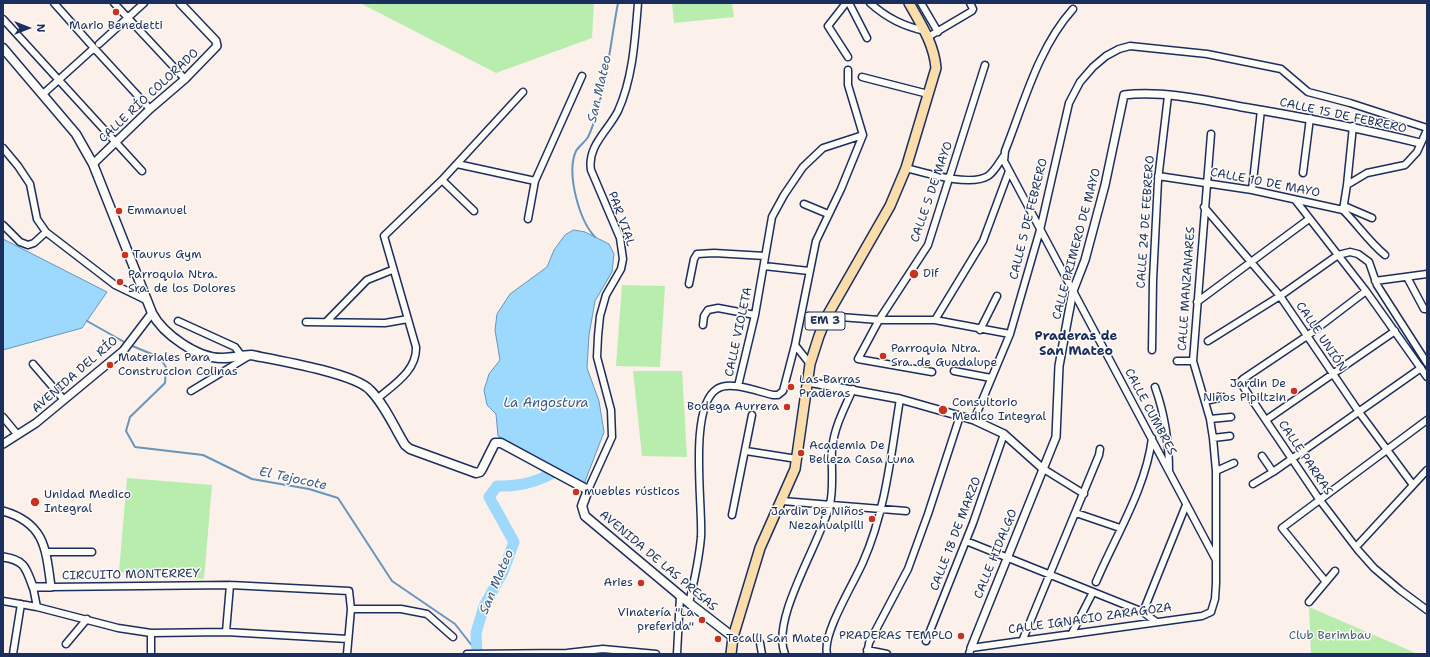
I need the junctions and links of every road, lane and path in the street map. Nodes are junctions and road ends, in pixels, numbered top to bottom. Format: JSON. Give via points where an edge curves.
{"nodes":[{"id":1,"x":54,"y":3,"type":"edge"},
{"id":2,"x":114,"y":3,"type":"edge"},
{"id":3,"x":144,"y":3,"type":"edge"},
{"id":4,"x":180,"y":3,"type":"edge"},
{"id":5,"x":638,"y":3,"type":"edge"},
{"id":6,"x":848,"y":3,"type":"edge"},
{"id":7,"x":870,"y":3,"type":"edge"},
{"id":8,"x":909,"y":3,"type":"edge"},
{"id":9,"x":921,"y":3,"type":"edge"},
{"id":10,"x":970,"y":3,"type":"edge"},
{"id":11,"x":1073,"y":9,"type":"dead end"},
{"id":12,"x":128,"y":18,"type":"junction"},
{"id":13,"x":3,"y":19,"type":"edge"},
{"id":14,"x":938,"y":32,"type":"junction"},
{"id":15,"x":926,"y":34,"type":"junction"},
{"id":16,"x":868,"y":38,"type":"dead end"},
{"id":17,"x":96,"y":46,"type":"junction"},
{"id":18,"x":3,"y":48,"type":"edge"},
{"id":19,"x":848,"y":57,"type":"dead end"},
{"id":20,"x":984,"y":65,"type":"dead end"},
{"id":21,"x":848,"y":70,"type":"dead end"},
{"id":22,"x":582,"y":76,"type":"dead end"},
{"id":23,"x":862,"y":77,"type":"dead end"},
{"id":24,"x":185,"y":79,"type":"junction"},
{"id":25,"x":58,"y":81,"type":"junction"},
{"id":26,"x":523,"y":92,"type":"dead end"},
{"id":27,"x":43,"y":94,"type":"junction"},
{"id":28,"x":928,"y":94,"type":"junction"},
{"id":29,"x":1124,"y":95,"type":"joint"},
{"id":30,"x":1168,"y":96,"type":"junction"},
{"id":31,"x":150,"y":108,"type":"junction"},
{"id":32,"x":1261,"y":110,"type":"junction"},
{"id":33,"x":1310,"y":118,"type":"junction"},
{"id":34,"x":1353,"y":126,"type":"junction"},
{"id":35,"x":1427,"y":129,"type":"edge"},
{"id":36,"x":1211,"y":134,"type":"dead end"},
{"id":37,"x":863,"y":135,"type":"junction"},
{"id":38,"x":116,"y":142,"type":"junction"},
{"id":39,"x":1420,"y":143,"type":"junction"},
{"id":40,"x":3,"y":148,"type":"edge"},
{"id":41,"x":1003,"y":158,"type":"junction"},
{"id":42,"x":93,"y":164,"type":"junction"},
{"id":43,"x":457,"y":164,"type":"junction"},
{"id":44,"x":906,"y":168,"type":"junction"},
{"id":45,"x":142,"y":171,"type":"dead end"},
{"id":46,"x":1008,"y":171,"type":"junction"},
{"id":47,"x":1303,"y":173,"type":"dead end"},
{"id":48,"x":1158,"y":176,"type":"junction"},
{"id":49,"x":949,"y":178,"type":"junction"},
{"id":50,"x":442,"y":180,"type":"junction"},
{"id":51,"x":535,"y":181,"type":"junction"},
{"id":52,"x":1206,"y":183,"type":"junction"},
{"id":53,"x":1347,"y":185,"type":"junction"},
{"id":54,"x":1252,"y":190,"type":"junction"},
{"id":55,"x":1296,"y":201,"type":"junction"},
{"id":56,"x":804,"y":204,"type":"dead end"},
{"id":57,"x":1204,"y":207,"type":"junction"},
{"id":58,"x":1343,"y":208,"type":"junction"},
{"id":59,"x":474,"y":210,"type":"dead end"},
{"id":60,"x":828,"y":214,"type":"junction"},
{"id":61,"x":1372,"y":218,"type":"dead end"},
{"id":62,"x":528,"y":219,"type":"dead end"},
{"id":63,"x":1309,"y":219,"type":"junction"},
{"id":64,"x":3,"y":225,"type":"edge"},
{"id":65,"x":1040,"y":230,"type":"junction"},
{"id":66,"x":46,"y":232,"type":"junction"},
{"id":67,"x":1338,"y":255,"type":"junction"},
{"id":68,"x":1385,"y":255,"type":"dead end"},
{"id":69,"x":765,"y":256,"type":"junction"},
{"id":70,"x":1252,"y":261,"type":"junction"},
{"id":71,"x":764,"y":266,"type":"junction"},
{"id":72,"x":392,"y":270,"type":"junction"},
{"id":73,"x":809,"y":271,"type":"junction"},
{"id":74,"x":1427,"y":274,"type":"edge"},
{"id":75,"x":1407,"y":277,"type":"junction"},
{"id":76,"x":1375,"y":281,"type":"junction"},
{"id":77,"x":689,"y":284,"type":"dead end"},
{"id":78,"x":1074,"y":291,"type":"junction"},
{"id":79,"x":1366,"y":291,"type":"junction"},
{"id":80,"x":997,"y":296,"type":"dead end"},
{"id":81,"x":1280,"y":296,"type":"junction"},
{"id":82,"x":148,"y":300,"type":"junction"},
{"id":83,"x":1197,"y":302,"type":"junction"},
{"id":84,"x":1427,"y":309,"type":"edge"},
{"id":85,"x":152,"y":313,"type":"junction"},
{"id":86,"x":755,"y":314,"type":"junction"},
{"id":87,"x":828,"y":316,"type":"junction"},
{"id":88,"x":408,"y":320,"type":"junction"},
{"id":89,"x":879,"y":320,"type":"junction"},
{"id":90,"x":935,"y":320,"type":"junction"},
{"id":91,"x":178,"y":321,"type":"dead end"},
{"id":92,"x":306,"y":322,"type":"dead end"},
{"id":93,"x":326,"y":322,"type":"junction"},
{"id":94,"x":703,"y":325,"type":"dead end"},
{"id":95,"x":980,"y":330,"type":"junction"},
{"id":96,"x":1395,"y":331,"type":"junction"},
{"id":97,"x":1010,"y":334,"type":"junction"},
{"id":98,"x":1307,"y":336,"type":"junction"},
{"id":99,"x":1208,"y":341,"type":"dead end"},
{"id":100,"x":795,"y":345,"type":"junction"},
{"id":101,"x":1152,"y":350,"type":"dead end"},
{"id":102,"x":241,"y":355,"type":"junction"},
{"id":103,"x":251,"y":356,"type":"junction"},
{"id":104,"x":1178,"y":361,"type":"dead end"},
{"id":105,"x":1193,"y":361,"type":"junction"},
{"id":106,"x":1427,"y":363,"type":"edge"},
{"id":107,"x":33,"y":364,"type":"dead end"},
{"id":108,"x":810,"y":364,"type":"junction"},
{"id":109,"x":1421,"y":368,"type":"junction"},
{"id":110,"x":954,"y":371,"type":"dead end"},
{"id":111,"x":932,"y":372,"type":"dead end"},
{"id":112,"x":1333,"y":374,"type":"junction"},
{"id":113,"x":1427,"y":377,"type":"edge"},
{"id":114,"x":991,"y":378,"type":"junction"},
{"id":115,"x":808,"y":382,"type":"junction"},
{"id":116,"x":738,"y":386,"type":"junction"},
{"id":117,"x":1155,"y":387,"type":"dead end"},
{"id":118,"x":853,"y":389,"type":"junction"},
{"id":119,"x":190,"y":391,"type":"dead end"},
{"id":120,"x":1223,"y":397,"type":"dead end"},
{"id":121,"x":377,"y":399,"type":"junction"},
{"id":122,"x":900,"y":399,"type":"junction"},
{"id":123,"x":64,"y":400,"type":"junction"},
{"id":124,"x":1205,"y":401,"type":"junction"},
{"id":125,"x":1359,"y":412,"type":"junction"},
{"id":126,"x":752,"y":415,"type":"dead end"},
{"id":127,"x":960,"y":416,"type":"junction"},
{"id":128,"x":3,"y":417,"type":"edge"},
{"id":129,"x":1231,"y":417,"type":"dead end"},
{"id":130,"x":1210,"y":419,"type":"junction"},
{"id":131,"x":974,"y":420,"type":"junction"},
{"id":132,"x":1266,"y":420,"type":"junction"},
{"id":133,"x":1427,"y":420,"type":"edge"},
{"id":134,"x":17,"y":434,"type":"junction"},
{"id":135,"x":1004,"y":434,"type":"junction"},
{"id":136,"x":1230,"y":436,"type":"dead end"},
{"id":137,"x":1152,"y":438,"type":"junction"},
{"id":138,"x":1212,"y":438,"type":"junction"},
{"id":139,"x":3,"y":444,"type":"edge"},
{"id":140,"x":1100,"y":449,"type":"dead end"},
{"id":141,"x":1387,"y":449,"type":"junction"},
{"id":142,"x":746,"y":451,"type":"junction"},
{"id":143,"x":1262,"y":456,"type":"dead end"},
{"id":144,"x":1292,"y":458,"type":"junction"},
{"id":145,"x":797,"y":459,"type":"junction"},
{"id":146,"x":1234,"y":463,"type":"dead end"},
{"id":147,"x":1042,"y":468,"type":"junction"},
{"id":148,"x":1427,"y":470,"type":"edge"},
{"id":149,"x":1216,"y":471,"type":"junction"},
{"id":150,"x":1169,"y":472,"type":"junction"},
{"id":151,"x":1273,"y":472,"type":"junction"},
{"id":152,"x":1253,"y":484,"type":"dead end"},
{"id":153,"x":1413,"y":485,"type":"junction"},
{"id":154,"x":588,"y":490,"type":"junction"},
{"id":155,"x":1084,"y":494,"type":"junction"},
{"id":156,"x":1319,"y":499,"type":"junction"},
{"id":157,"x":782,"y":501,"type":"junction"},
{"id":158,"x":830,"y":504,"type":"junction"},
{"id":159,"x":1186,"y":505,"type":"junction"},
{"id":160,"x":883,"y":508,"type":"junction"},
{"id":161,"x":3,"y":511,"type":"edge"},
{"id":162,"x":906,"y":511,"type":"dead end"},
{"id":163,"x":1076,"y":513,"type":"junction"},
{"id":164,"x":732,"y":515,"type":"dead end"},
{"id":165,"x":1120,"y":528,"type":"junction"},
{"id":166,"x":966,"y":541,"type":"junction"},
{"id":167,"x":1356,"y":547,"type":"junction"},
{"id":168,"x":46,"y":552,"type":"junction"},
{"id":169,"x":92,"y":552,"type":"dead end"},
{"id":170,"x":3,"y":557,"type":"edge"},
{"id":171,"x":1007,"y":557,"type":"junction"},
{"id":172,"x":1216,"y":561,"type":"junction"},
{"id":173,"x":1335,"y":571,"type":"dead end"},
{"id":174,"x":1050,"y":575,"type":"junction"},
{"id":175,"x":1096,"y":582,"type":"dead end"},
{"id":176,"x":1326,"y":582,"type":"junction"},
{"id":177,"x":230,"y":585,"type":"junction"},
{"id":178,"x":33,"y":587,"type":"junction"},
{"id":179,"x":51,"y":587,"type":"junction"},
{"id":180,"x":1093,"y":592,"type":"junction"},
{"id":181,"x":680,"y":596,"type":"junction"},
{"id":182,"x":3,"y":601,"type":"edge"},
{"id":183,"x":1309,"y":602,"type":"dead end"},
{"id":184,"x":689,"y":603,"type":"junction"},
{"id":185,"x":21,"y":604,"type":"junction"},
{"id":186,"x":37,"y":607,"type":"junction"},
{"id":187,"x":351,"y":609,"type":"junction"},
{"id":188,"x":1427,"y":610,"type":"edge"},
{"id":189,"x":1143,"y":612,"type":"junction"},
{"id":190,"x":1211,"y":612,"type":"joint"},
{"id":191,"x":87,"y":619,"type":"junction"},
{"id":192,"x":1155,"y":621,"type":"junction"},
{"id":193,"x":226,"y":632,"type":"junction"},
{"id":194,"x":151,"y":633,"type":"junction"},
{"id":195,"x":1072,"y":633,"type":"junction"},
{"id":196,"x":453,"y":637,"type":"dead end"},
{"id":197,"x":733,"y":637,"type":"junction"},
{"id":198,"x":348,"y":638,"type":"junction"},
{"id":199,"x":1024,"y":639,"type":"junction"},
{"id":200,"x":926,"y":641,"type":"dead end"},
{"id":201,"x":760,"y":643,"type":"dead end"},
{"id":202,"x":66,"y":644,"type":"dead end"},
{"id":203,"x":970,"y":651,"type":"edge"},
{"id":204,"x":867,"y":652,"type":"edge"},
{"id":205,"x":13,"y":654,"type":"edge"},
{"id":206,"x":150,"y":654,"type":"edge"},
{"id":207,"x":347,"y":654,"type":"edge"},
{"id":208,"x":468,"y":654,"type":"edge"},
{"id":209,"x":486,"y":654,"type":"edge"},
{"id":210,"x":656,"y":654,"type":"edge"},
{"id":211,"x":677,"y":654,"type":"edge"},
{"id":212,"x":731,"y":654,"type":"edge"},
{"id":213,"x":762,"y":654,"type":"edge"},
{"id":214,"x":785,"y":654,"type":"edge"},
{"id":215,"x":827,"y":654,"type":"edge"},
{"id":216,"x":887,"y":654,"type":"edge"}],
"edges":[{"from":1,"to":17,"type":"street"},
{"from":2,"to":12,"type":"street"},
{"from":3,"to":12,"type":"street"},
{"from":4,"to":24,"type":"street","name":"CALLE RÍO COLORADO","via":[[216,41],[216,48]]},
{"from":5,"to":154,"type":"street","name":"PAR VIAL","via":[[633,54],[626,90],[617,112],[591,151],[589,159],[591,170],[620,238],[623,259],[621,269],[606,295],[598,336],[597,357],[611,410],[612,437]]},
{"from":6,"to":16,"type":"street"},
{"from":6,"to":19,"type":"street","via":[[828,26]]},
{"from":7,"to":15,"type":"street","via":[[885,16]]},
{"from":8,"to":15,"type":"main road","number":"EM 3"},
{"from":9,"to":14,"type":"street"},
{"from":10,"to":14,"type":"street","via":[[972,11]]},
{"from":11,"to":41,"type":"street","via":[[1059,24],[1033,76]]},
{"from":12,"to":17,"type":"street"},
{"from":12,"to":24,"type":"street"},
{"from":13,"to":25,"type":"street"},
{"from":14,"to":15,"type":"street"},
{"from":15,"to":28,"type":"main road","number":"EM 3","via":[[935,56],[936,68]]},
{"from":17,"to":25,"type":"street"},
{"from":17,"to":31,"type":"street"},
{"from":18,"to":27,"type":"main road"},
{"from":20,"to":49,"type":"street","name":"CALLE 5 DE MAYO"},
{"from":21,"to":37,"type":"street","via":[[848,85]]},
{"from":22,"to":51,"type":"street"},
{"from":23,"to":28,"type":"street"},
{"from":24,"to":31,"type":"street","name":"CALLE RÍO COLORADO"},
{"from":25,"to":27,"type":"street"},
{"from":25,"to":38,"type":"street"},
{"from":26,"to":43,"type":"street"},
{"from":27,"to":42,"type":"main road","via":[[76,134]]},
{"from":28,"to":44,"type":"main road","number":"EM 3"},
{"from":29,"to":30,"type":"street","name":"CALLE 15 DE FEBRERO"},
{"from":29,"to":78,"type":"street","name":"CALLE PRIMERO DE MAYO","via":[[1105,185]]},
{"from":30,"to":32,"type":"street","name":"CALLE 15 DE FEBRERO"},
{"from":30,"to":48,"type":"street","name":"CALLE 24 DE FEBRERO"},
{"from":31,"to":38,"type":"street","name":"CALLE RÍO COLORADO"},
{"from":32,"to":33,"type":"street","name":"CALLE 15 DE FEBRERO"},
{"from":32,"to":54,"type":"street"},
{"from":33,"to":34,"type":"street","name":"CALLE 15 DE FEBRERO"},
{"from":33,"to":47,"type":"street"},
{"from":34,"to":39,"type":"street","name":"CALLE 15 DE FEBRERO"},
{"from":34,"to":53,"type":"street"},
{"from":35,"to":39,"type":"street"},
{"from":35,"to":65,"type":"street","name":"CALLE 5 DE FEBRERO","via":[[1308,92],[1281,68],[1207,54],[1130,46],[1106,56],[1093,67],[1080,82],[1069,102]]},
{"from":36,"to":52,"type":"street","name":"CALLE MANZANARES"},
{"from":37,"to":60,"type":"street"},
{"from":37,"to":69,"type":"street","name":"CALLE VIOLETA","via":[[822,148],[803,167],[772,217]]},
{"from":38,"to":42,"type":"street","name":"CALLE RÍO COLORADO"},
{"from":38,"to":45,"type":"street"},
{"from":39,"to":53,"type":"street","via":[[1417,152],[1405,165],[1367,173]]},
{"from":40,"to":66,"type":"street","via":[[30,184],[37,219]]},
{"from":41,"to":46,"type":"street","name":"CALLE CUMBRES"},
{"from":41,"to":49,"type":"street","via":[[990,175],[983,178]]},
{"from":42,"to":82,"type":"main road"},
{"from":43,"to":50,"type":"street"},
{"from":43,"to":51,"type":"street"},
{"from":44,"to":49,"type":"street"},
{"from":44,"to":87,"type":"main road","number":"EM 3","via":[[890,206]]},
{"from":46,"to":65,"type":"street","name":"CALLE CUMBRES"},
{"from":46,"to":90,"type":"street","via":[[983,241]]},
{"from":48,"to":52,"type":"street","name":"CALLE 10 DE MAYO"},
{"from":48,"to":101,"type":"street","name":"CALLE 24 DE FEBRERO"},
{"from":49,"to":89,"type":"street","name":"CALLE 5 DE MAYO","via":[[928,245]]},
{"from":50,"to":59,"type":"street"},
{"from":50,"to":72,"type":"street","via":[[384,236]]},
{"from":51,"to":62,"type":"street"},
{"from":52,"to":54,"type":"street","name":"CALLE 10 DE MAYO"},
{"from":52,"to":57,"type":"street","name":"CALLE MANZANARES"},
{"from":53,"to":58,"type":"street"},
{"from":54,"to":55,"type":"street","name":"CALLE 10 DE MAYO"},
{"from":55,"to":58,"type":"street","name":"CALLE 10 DE MAYO"},
{"from":55,"to":63,"type":"street"},
{"from":56,"to":60,"type":"street"},
{"from":57,"to":70,"type":"street","name":"CALLE UNIÓN"},
{"from":57,"to":83,"type":"street","name":"CALLE MANZANARES"},
{"from":58,"to":61,"type":"street","name":"CALLE 10 DE MAYO"},
{"from":58,"to":68,"type":"street","via":[[1372,244]]},
{"from":60,"to":73,"type":"street","via":[[816,241]]},
{"from":63,"to":67,"type":"street"},
{"from":63,"to":70,"type":"street"},
{"from":64,"to":66,"type":"street","via":[[20,242],[28,245]]},
{"from":65,"to":78,"type":"street","name":"CALLE CUMBRES"},
{"from":65,"to":97,"type":"street","name":"CALLE 5 DE FEBRERO"},
{"from":66,"to":82,"type":"street","via":[[115,285]]},
{"from":67,"to":76,"type":"street","via":[[1350,252],[1364,257]]},
{"from":67,"to":79,"type":"street"},
{"from":67,"to":81,"type":"street"},
{"from":69,"to":71,"type":"street","name":"CALLE VIOLETA"},
{"from":69,"to":77,"type":"street","via":[[697,254]]},
{"from":70,"to":81,"type":"street","name":"CALLE UNIÓN"},
{"from":70,"to":83,"type":"street"},
{"from":71,"to":73,"type":"street"},
{"from":71,"to":86,"type":"street","name":"CALLE VIOLETA"},
{"from":72,"to":88,"type":"street"},
{"from":72,"to":93,"type":"street","via":[[366,280]]},
{"from":73,"to":100,"type":"street"},
{"from":74,"to":75,"type":"street"},
{"from":75,"to":76,"type":"street"},
{"from":75,"to":84,"type":"street","via":[[1424,309]]},
{"from":76,"to":106,"type":"street"},
{"from":78,"to":137,"type":"street","name":"CALLE CUMBRES"},
{"from":78,"to":147,"type":"street","name":"CALLE PRIMERO DE MAYO","via":[[1059,366],[1056,437]]},
{"from":79,"to":96,"type":"street"},
{"from":79,"to":98,"type":"street"},
{"from":80,"to":95,"type":"street"},
{"from":81,"to":98,"type":"street","name":"CALLE UNIÓN"},
{"from":81,"to":99,"type":"street"},
{"from":82,"to":85,"type":"main road"},
{"from":83,"to":105,"type":"street","name":"CALLE MANZANARES"},
{"from":85,"to":102,"type":"main road","via":[[158,324],[196,352],[224,358]]},
{"from":85,"to":123,"type":"street","name":"AVENIDA DEL RÍO","via":[[123,351]]},
{"from":86,"to":94,"type":"street","via":[[718,308],[708,310]]},
{"from":86,"to":116,"type":"street","name":"CALLE VIOLETA"},
{"from":87,"to":89,"type":"street"},
{"from":87,"to":108,"type":"main road","number":"EM 3"},
{"from":88,"to":93,"type":"street","via":[[385,323]]},
{"from":88,"to":121,"type":"street","via":[[416,347],[414,363]]},
{"from":89,"to":90,"type":"street"},
{"from":89,"to":111,"type":"street","name":"CALLE 5 DE MAYO","via":[[858,359]]},
{"from":90,"to":95,"type":"street"},
{"from":91,"to":102,"type":"street","via":[[235,347]]},
{"from":92,"to":93,"type":"street"},
{"from":95,"to":97,"type":"street"},
{"from":96,"to":109,"type":"street"},
{"from":96,"to":112,"type":"street"},
{"from":97,"to":114,"type":"street","name":"CALLE 5 DE FEBRERO"},
{"from":98,"to":112,"type":"street","name":"CALLE UNIÓN"},
{"from":98,"to":132,"type":"street","name":"CALLE PARRAS","via":[[1240,382]]},
{"from":100,"to":108,"type":"street"},
{"from":100,"to":116,"type":"street","via":[[783,391],[778,395]]},
{"from":102,"to":103,"type":"main road"},
{"from":103,"to":119,"type":"street"},
{"from":103,"to":121,"type":"main road","via":[[330,372],[361,384],[371,390]]},
{"from":104,"to":105,"type":"street"},
{"from":105,"to":124,"type":"street","name":"CALLE MANZANARES"},
{"from":107,"to":123,"type":"street"},
{"from":108,"to":115,"type":"main road","number":"EM 3"},
{"from":109,"to":113,"type":"street"},
{"from":109,"to":125,"type":"street"},
{"from":110,"to":114,"type":"street"},
{"from":112,"to":125,"type":"street","name":"CALLE UNIÓN"},
{"from":112,"to":132,"type":"street"},
{"from":114,"to":131,"type":"street","name":"CALLE 5 DE FEBRERO"},
{"from":115,"to":118,"type":"street"},
{"from":115,"to":145,"type":"main road","number":"EM 3"},
{"from":116,"to":184,"type":"street","name":"CALLE VIOLETA","via":[[716,389],[708,400],[702,419],[698,446],[701,537],[698,566]]},
{"from":117,"to":150,"type":"street","via":[[1163,408],[1169,440]]},
{"from":118,"to":122,"type":"street"},
{"from":118,"to":158,"type":"street","via":[[835,433],[832,448]]},
{"from":120,"to":124,"type":"street"},
{"from":121,"to":154,"type":"main road","via":[[405,445],[417,453],[476,473],[482,469],[495,443],[501,443]]},
{"from":122,"to":127,"type":"street"},
{"from":122,"to":160,"type":"street"},
{"from":123,"to":134,"type":"street","name":"AVENIDA DEL RÍO","via":[[36,423]]},
{"from":124,"to":130,"type":"street","name":"CALLE MANZANARES"},
{"from":125,"to":141,"type":"street","name":"CALLE UNIÓN"},
{"from":125,"to":144,"type":"street"},
{"from":126,"to":142,"type":"street"},
{"from":127,"to":131,"type":"street"},
{"from":127,"to":204,"type":"street","via":[[908,569]]},
{"from":128,"to":134,"type":"street"},
{"from":129,"to":130,"type":"street"},
{"from":130,"to":138,"type":"street","name":"CALLE MANZANARES"},
{"from":131,"to":135,"type":"street"},
{"from":132,"to":144,"type":"street","name":"CALLE PARRAS"},
{"from":133,"to":141,"type":"street"},
{"from":134,"to":139,"type":"street","name":"AVENIDA DEL RÍO"},
{"from":135,"to":147,"type":"street"},
{"from":135,"to":166,"type":"street","name":"CALLE 18 DE MARZO"},
{"from":136,"to":138,"type":"street"},
{"from":137,"to":150,"type":"street","name":"CALLE CUMBRES"},
{"from":137,"to":165,"type":"street","via":[[1143,478]]},
{"from":138,"to":149,"type":"street","name":"CALLE MANZANARES"},
{"from":140,"to":155,"type":"street"},
{"from":141,"to":153,"type":"street","name":"CALLE UNIÓN"},
{"from":141,"to":156,"type":"street"},
{"from":142,"to":145,"type":"street"},
{"from":142,"to":164,"type":"street"},
{"from":143,"to":151,"type":"street"},
{"from":144,"to":151,"type":"street"},
{"from":144,"to":156,"type":"street","name":"CALLE PARRAS"},
{"from":145,"to":157,"type":"main road","number":"EM 3"},
{"from":146,"to":149,"type":"street"},
{"from":147,"to":155,"type":"street"},
{"from":147,"to":171,"type":"street","name":"CALLE HIDALGO"},
{"from":148,"to":153,"type":"street"},
{"from":149,"to":172,"type":"street","name":"CALLE MANZANARES"},
{"from":150,"to":159,"type":"street","name":"CALLE CUMBRES"},
{"from":151,"to":152,"type":"street"},
{"from":153,"to":167,"type":"street"},
{"from":154,"to":181,"type":"main road","name":"AVENIDA DE LAS PRESAS","via":[[582,506],[585,516]]},
{"from":155,"to":163,"type":"street"},
{"from":156,"to":167,"type":"street","name":"CALLE PARRAS"},
{"from":156,"to":176,"type":"street","via":[[1282,528]]},
{"from":157,"to":158,"type":"street"},
{"from":157,"to":197,"type":"main road","number":"EM 3","via":[[760,548]]},
{"from":158,"to":160,"type":"street"},
{"from":158,"to":214,"type":"street","via":[[784,619],[781,642]]},
{"from":159,"to":172,"type":"street","name":"CALLE CUMBRES"},
{"from":159,"to":189,"type":"street"},
{"from":160,"to":162,"type":"street"},
{"from":160,"to":215,"type":"street","via":[[864,561],[827,638]]},
{"from":161,"to":168,"type":"street","via":[[25,520],[33,527],[39,534]]},
{"from":163,"to":165,"type":"street"},
{"from":163,"to":174,"type":"street"},
{"from":165,"to":175,"type":"street"},
{"from":166,"to":171,"type":"street"},
{"from":166,"to":200,"type":"street","name":"CALLE 18 DE MARZO"},
{"from":167,"to":188,"type":"street","name":"CALLE PARRAS","via":[[1374,568]]},
{"from":168,"to":169,"type":"street"},
{"from":168,"to":179,"type":"street"},
{"from":170,"to":178,"type":"street","via":[[21,562],[27,569]]},
{"from":171,"to":174,"type":"street"},
{"from":171,"to":203,"type":"street","name":"CALLE HIDALGO"},
{"from":172,"to":190,"type":"street","name":"CALLE MANZANARES","via":[[1215,599]]},
{"from":173,"to":176,"type":"street"},
{"from":174,"to":180,"type":"street"},
{"from":174,"to":199,"type":"street"},
{"from":176,"to":183,"type":"street"},
{"from":177,"to":179,"type":"street","name":"CIRCUITO MONTERREY"},
{"from":177,"to":187,"type":"street","name":"CIRCUITO MONTERREY","via":[[349,591]]},
{"from":177,"to":193,"type":"street"},
{"from":178,"to":179,"type":"street","name":"CIRCUITO MONTERREY"},
{"from":178,"to":186,"type":"street"},
{"from":180,"to":189,"type":"street"},
{"from":180,"to":195,"type":"street"},
{"from":181,"to":184,"type":"main road","name":"AVENIDA DE LAS PRESAS"},
{"from":181,"to":211,"type":"street"},
{"from":182,"to":185,"type":"street"},
{"from":184,"to":197,"type":"main road","name":"AVENIDA DE LAS PRESAS"},
{"from":185,"to":186,"type":"street"},
{"from":185,"to":205,"type":"street"},
{"from":186,"to":191,"type":"street"},
{"from":187,"to":196,"type":"street","via":[[401,609],[427,614]]},
{"from":187,"to":198,"type":"street","name":"CIRCUITO MONTERREY"},
{"from":189,"to":192,"type":"street"},
{"from":190,"to":192,"type":"street","name":"CALLE IGNACIO ZARAGOZA","via":[[1202,616]]},
{"from":191,"to":194,"type":"street","via":[[118,628]]},
{"from":191,"to":202,"type":"street"},
{"from":192,"to":195,"type":"street","name":"CALLE IGNACIO ZARAGOZA"},
{"from":193,"to":194,"type":"street"},
{"from":193,"to":198,"type":"street"},
{"from":194,"to":206,"type":"street"},
{"from":195,"to":199,"type":"street","name":"CALLE IGNACIO ZARAGOZA"},
{"from":197,"to":212,"type":"main road","number":"EM 3"},
{"from":198,"to":207,"type":"street","name":"CIRCUITO MONTERREY"},
{"from":199,"to":203,"type":"street","name":"CALLE IGNACIO ZARAGOZA"},
{"from":201,"to":213,"type":"street"},
{"from":204,"to":216,"type":"street"},
{"from":208,"to":209,"type":"street"},
{"from":209,"to":210,"type":"street","via":[[567,653],[603,649]]}]}
